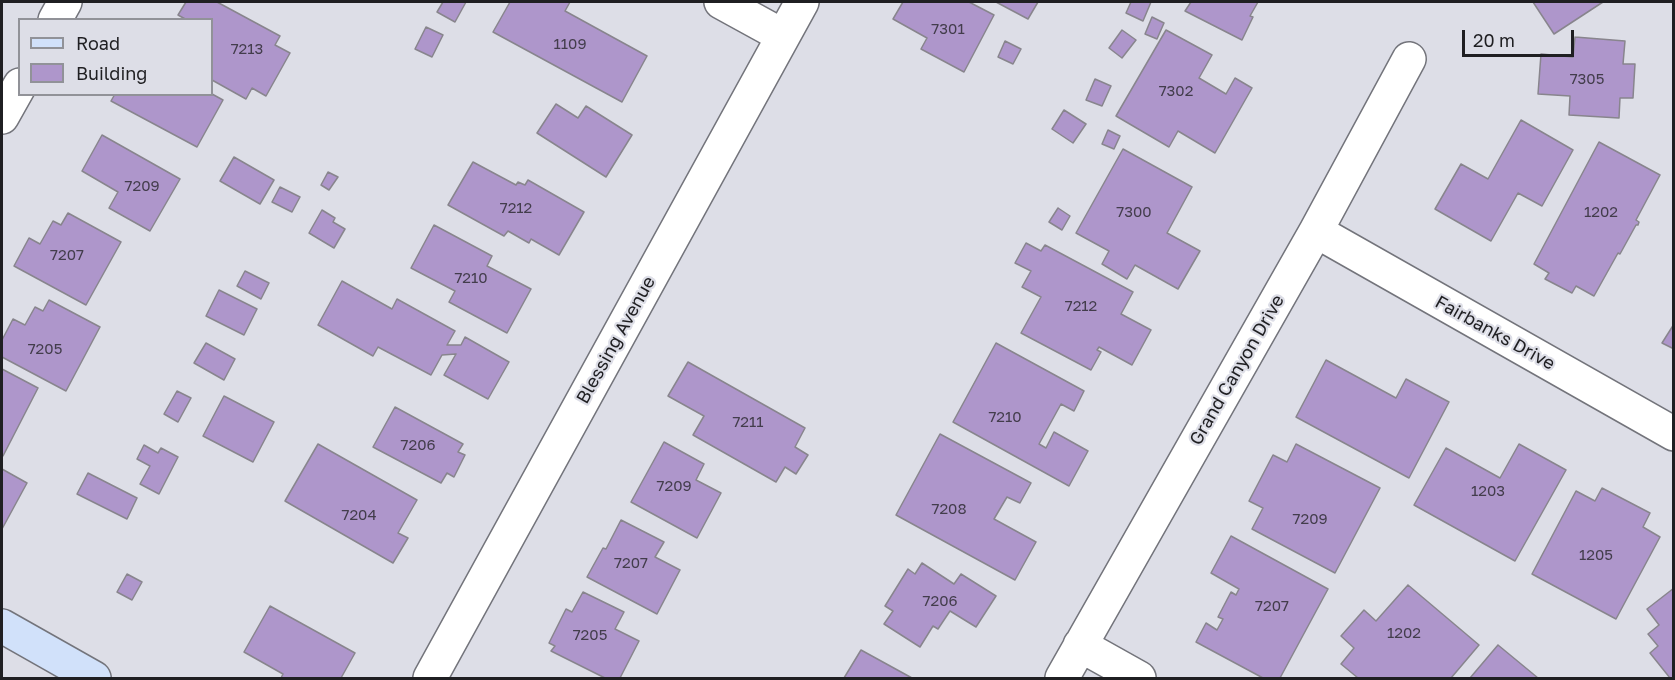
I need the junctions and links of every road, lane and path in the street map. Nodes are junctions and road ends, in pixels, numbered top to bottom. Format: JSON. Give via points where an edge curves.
{"nodes":[{"id":1,"x":65,"y":2,"type":"edge"},
{"id":2,"x":721,"y":2,"type":"edge"},
{"id":3,"x":802,"y":2,"type":"edge"},
{"id":4,"x":56,"y":18,"type":"edge"},
{"id":5,"x":783,"y":36,"type":"junction"},
{"id":6,"x":1409,"y":59,"type":"dead end"},
{"id":7,"x":18,"y":89,"type":"edge"},
{"id":8,"x":2,"y":117,"type":"edge"},
{"id":9,"x":1316,"y":231,"type":"junction"},
{"id":10,"x":1674,"y":434,"type":"edge"},
{"id":11,"x":2,"y":626,"type":"edge"},
{"id":12,"x":1080,"y":645,"type":"junction"},
{"id":13,"x":94,"y":678,"type":"edge"},
{"id":14,"x":430,"y":678,"type":"edge"},
{"id":15,"x":1062,"y":678,"type":"edge"},
{"id":16,"x":1139,"y":678,"type":"edge"}],
"edges":[{"from":1,"to":4,"type":"street"},
{"from":2,"to":5,"type":"street"},
{"from":3,"to":5,"type":"street","name":"Blessing Avenue"},
{"from":5,"to":14,"type":"street","name":"Blessing Avenue"},
{"from":6,"to":9,"type":"street","name":"Grand Canyon Drive"},
{"from":7,"to":8,"type":"street"},
{"from":9,"to":10,"type":"street","name":"Fairbanks Drive"},
{"from":9,"to":12,"type":"street","name":"Grand Canyon Drive"},
{"from":11,"to":13,"type":"street"},
{"from":12,"to":15,"type":"street","name":"Grand Canyon Drive"},
{"from":12,"to":16,"type":"street"}]}
